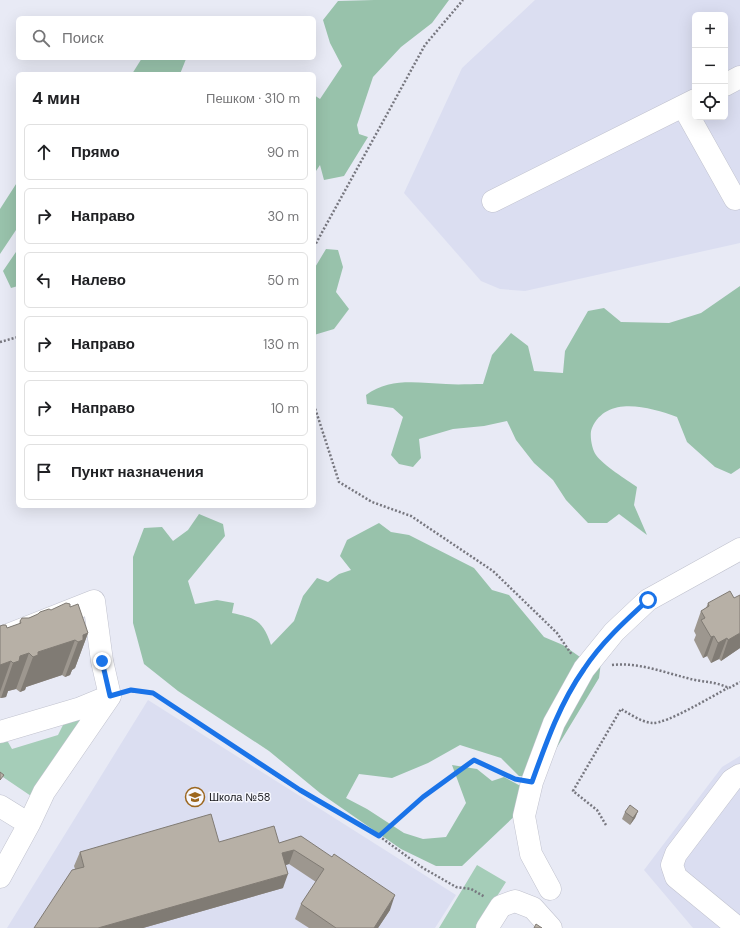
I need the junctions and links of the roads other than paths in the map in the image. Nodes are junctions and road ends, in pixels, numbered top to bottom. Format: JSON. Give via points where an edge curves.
{"nodes":[{"id":1,"x":740,"y":77,"type":"edge"},
{"id":2,"x":727,"y":84,"type":"edge"},
{"id":3,"x":689,"y":103,"type":"edge"},
{"id":4,"x":735,"y":199,"type":"dead end"},
{"id":5,"x":493,"y":201,"type":"dead end"},
{"id":6,"x":740,"y":549,"type":"edge"},
{"id":7,"x":0,"y":638,"type":"edge"},
{"id":8,"x":110,"y":696,"type":"junction"},
{"id":9,"x":0,"y":732,"type":"edge"},
{"id":10,"x":740,"y":775,"type":"edge"},
{"id":11,"x":0,"y":806,"type":"edge"},
{"id":12,"x":29,"y":824,"type":"junction"},
{"id":13,"x":0,"y":877,"type":"edge"},
{"id":14,"x":550,"y":889,"type":"dead end"},
{"id":15,"x":487,"y":928,"type":"edge"},
{"id":16,"x":551,"y":928,"type":"edge"},
{"id":17,"x":738,"y":928,"type":"edge"}],
"edges":[{"from":1,"to":2,"type":"lane"},
{"from":3,"to":4,"type":"lane"},
{"from":3,"to":5,"type":"lane"},
{"from":6,"to":14,"type":"lane","via":[[648,600],[614,632],[584,669],[554,723],[532,782],[524,816],[531,854]]},
{"from":7,"to":8,"type":"lane","via":[[94,601],[102,661]]},
{"from":8,"to":9,"type":"lane","via":[[81,708]]},
{"from":8,"to":12,"type":"lane","via":[[44,792]]},
{"from":10,"to":17,"type":"lane","via":[[732,780],[676,854],[672,865],[676,877]]},
{"from":11,"to":12,"type":"lane"},
{"from":12,"to":13,"type":"lane"},
{"from":15,"to":16,"type":"lane","via":[[501,906],[515,901],[533,908]]}]}
